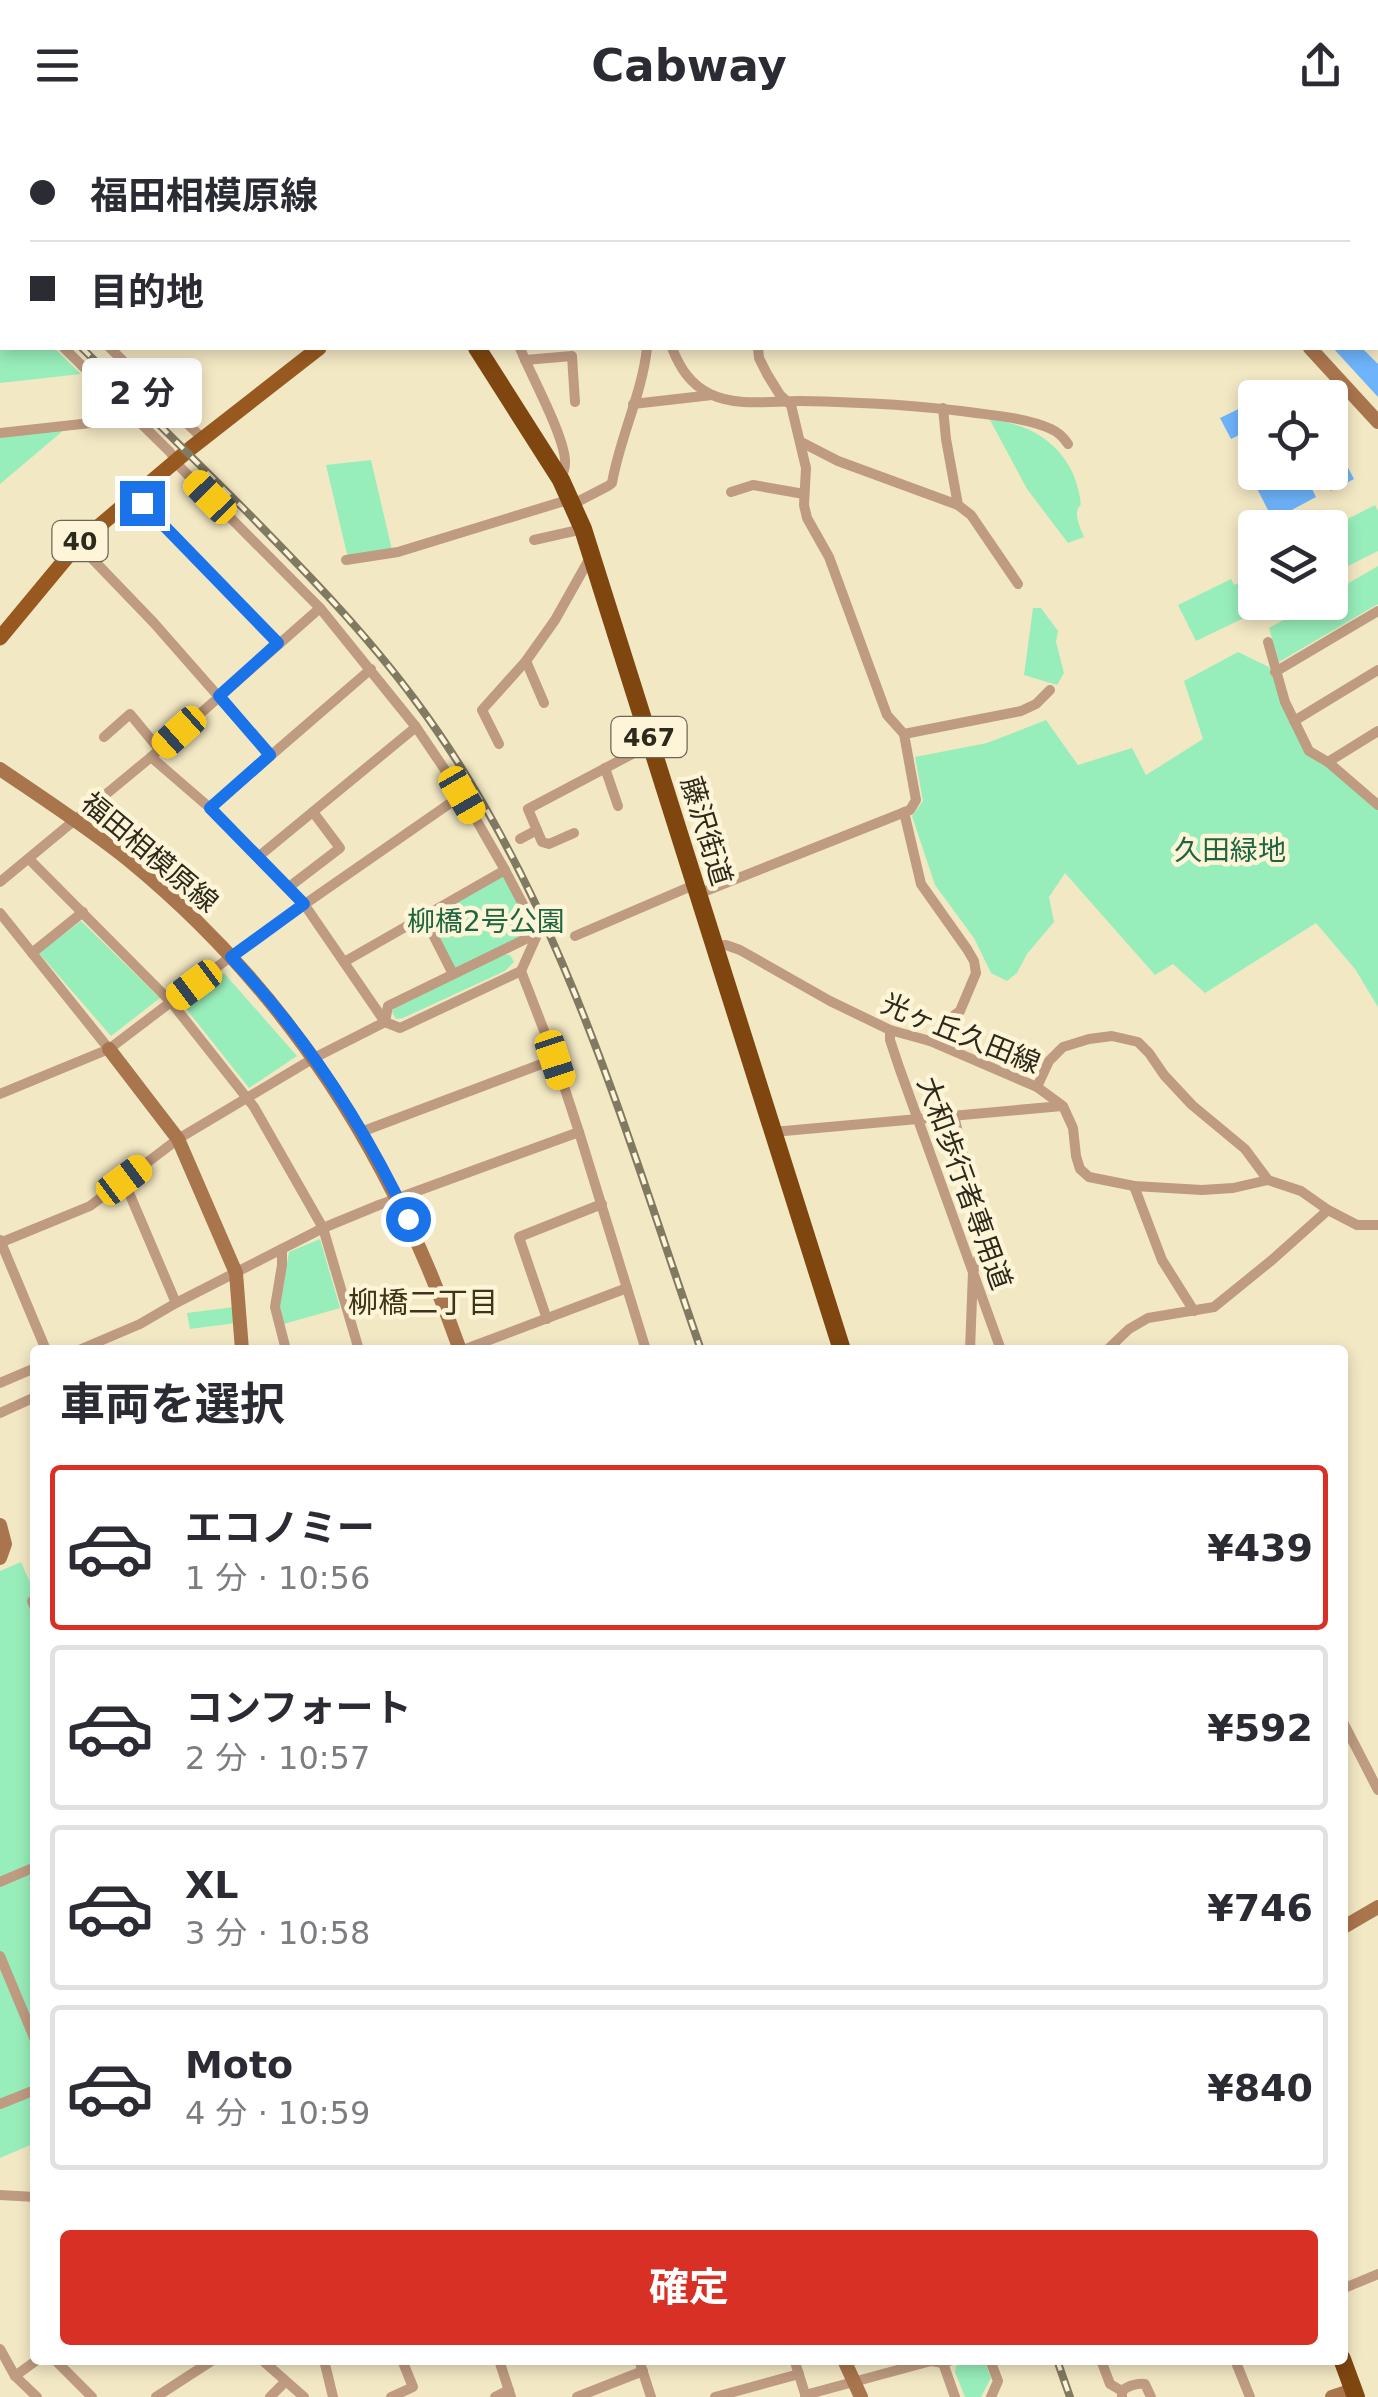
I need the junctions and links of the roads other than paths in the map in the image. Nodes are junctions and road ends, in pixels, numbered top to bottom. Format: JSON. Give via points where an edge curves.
{"nodes":[{"id":1,"x":66,"y":350,"type":"edge"},
{"id":2,"x":112,"y":350,"type":"edge"},
{"id":3,"x":315,"y":350,"type":"edge"},
{"id":4,"x":479,"y":350,"type":"edge"},
{"id":5,"x":521,"y":350,"type":"edge"},
{"id":6,"x":647,"y":350,"type":"edge"},
{"id":7,"x":673,"y":350,"type":"edge"},
{"id":8,"x":758,"y":350,"type":"edge"},
{"id":9,"x":1312,"y":350,"type":"edge"},
{"id":10,"x":525,"y":360,"type":"junction"},
{"id":11,"x":712,"y":395,"type":"junction"},
{"id":12,"x":786,"y":401,"type":"junction"},
{"id":13,"x":575,"y":402,"type":"dead end"},
{"id":14,"x":633,"y":404,"type":"junction"},
{"id":15,"x":944,"y":408,"type":"junction"},
{"id":16,"x":136,"y":418,"type":"junction"},
{"id":17,"x":1378,"y":422,"type":"edge"},
{"id":18,"x":0,"y":433,"type":"edge"},
{"id":19,"x":202,"y":439,"type":"junction"},
{"id":20,"x":800,"y":442,"type":"junction"},
{"id":21,"x":1068,"y":444,"type":"dead end"},
{"id":22,"x":177,"y":461,"type":"junction"},
{"id":23,"x":561,"y":480,"type":"junction"},
{"id":24,"x":731,"y":492,"type":"dead end"},
{"id":25,"x":804,"y":494,"type":"junction"},
{"id":26,"x":135,"y":496,"type":"junction"},
{"id":27,"x":570,"y":501,"type":"junction"},
{"id":28,"x":958,"y":505,"type":"junction"},
{"id":29,"x":582,"y":528,"type":"junction"},
{"id":30,"x":534,"y":540,"type":"dead end"},
{"id":31,"x":78,"y":544,"type":"junction"},
{"id":32,"x":592,"y":555,"type":"junction"},
{"id":33,"x":346,"y":560,"type":"dead end"},
{"id":34,"x":1018,"y":584,"type":"dead end"},
{"id":35,"x":320,"y":608,"type":"junction"},
{"id":36,"x":1378,"y":611,"type":"edge"},
{"id":37,"x":0,"y":638,"type":"edge"},
{"id":38,"x":1268,"y":642,"type":"dead end"},
{"id":39,"x":278,"y":643,"type":"junction"},
{"id":40,"x":526,"y":661,"type":"junction"},
{"id":41,"x":371,"y":669,"type":"junction"},
{"id":42,"x":1378,"y":670,"type":"edge"},
{"id":43,"x":1276,"y":672,"type":"junction"},
{"id":44,"x":1050,"y":690,"type":"dead end"},
{"id":45,"x":219,"y":696,"type":"junction"},
{"id":46,"x":544,"y":702,"type":"dead end"},
{"id":47,"x":1294,"y":721,"type":"junction"},
{"id":48,"x":416,"y":727,"type":"junction"},
{"id":49,"x":1378,"y":731,"type":"edge"},
{"id":50,"x":904,"y":734,"type":"junction"},
{"id":51,"x":104,"y":737,"type":"dead end"},
{"id":52,"x":498,"y":744,"type":"dead end"},
{"id":53,"x":651,"y":744,"type":"junction"},
{"id":54,"x":155,"y":753,"type":"junction"},
{"id":55,"x":270,"y":755,"type":"junction"},
{"id":56,"x":1328,"y":762,"type":"junction"},
{"id":57,"x":605,"y":768,"type":"junction"},
{"id":58,"x":0,"y":769,"type":"edge"},
{"id":59,"x":462,"y":795,"type":"junction"},
{"id":60,"x":1376,"y":800,"type":"edge"},
{"id":61,"x":618,"y":806,"type":"dead end"},
{"id":62,"x":210,"y":808,"type":"junction"},
{"id":63,"x":313,"y":812,"type":"junction"},
{"id":64,"x":904,"y":812,"type":"junction"},
{"id":65,"x":76,"y":820,"type":"junction"},
{"id":66,"x":537,"y":830,"type":"junction"},
{"id":67,"x":574,"y":832,"type":"dead end"},
{"id":68,"x":520,"y":838,"type":"dead end"},
{"id":69,"x":258,"y":857,"type":"junction"},
{"id":70,"x":30,"y":858,"type":"junction"},
{"id":71,"x":505,"y":870,"type":"junction"},
{"id":72,"x":0,"y":882,"type":"edge"},
{"id":73,"x":289,"y":888,"type":"junction"},
{"id":74,"x":696,"y":890,"type":"junction"},
{"id":75,"x":304,"y":904,"type":"junction"},
{"id":76,"x":82,"y":912,"type":"junction"},
{"id":77,"x":0,"y":913,"type":"edge"},
{"id":78,"x":424,"y":917,"type":"junction"},
{"id":79,"x":538,"y":933,"type":"junction"},
{"id":80,"x":575,"y":936,"type":"dead end"},
{"id":81,"x":715,"y":946,"type":"junction"},
{"id":82,"x":32,"y":953,"type":"junction"},
{"id":83,"x":231,"y":957,"type":"junction"},
{"id":84,"x":344,"y":962,"type":"junction"},
{"id":85,"x":521,"y":971,"type":"junction"},
{"id":86,"x":454,"y":974,"type":"junction"},
{"id":87,"x":171,"y":1002,"type":"junction"},
{"id":88,"x":386,"y":1022,"type":"junction"},
{"id":89,"x":890,"y":1030,"type":"junction"},
{"id":90,"x":930,"y":1041,"type":"junction"},
{"id":91,"x":108,"y":1050,"type":"junction"},
{"id":92,"x":314,"y":1058,"type":"junction"},
{"id":93,"x":555,"y":1060,"type":"junction"},
{"id":94,"x":1036,"y":1087,"type":"junction"},
{"id":95,"x":0,"y":1094,"type":"edge"},
{"id":96,"x":248,"y":1097,"type":"junction"},
{"id":97,"x":1062,"y":1106,"type":"junction"},
{"id":98,"x":954,"y":1116,"type":"junction"},
{"id":99,"x":918,"y":1119,"type":"junction"},
{"id":100,"x":361,"y":1132,"type":"junction"},
{"id":101,"x":579,"y":1132,"type":"junction"},
{"id":102,"x":773,"y":1132,"type":"junction"},
{"id":103,"x":178,"y":1139,"type":"junction"},
{"id":104,"x":124,"y":1180,"type":"junction"},
{"id":105,"x":1268,"y":1180,"type":"junction"},
{"id":106,"x":1134,"y":1186,"type":"junction"},
{"id":107,"x":398,"y":1198,"type":"junction"},
{"id":108,"x":602,"y":1204,"type":"junction"},
{"id":109,"x":1328,"y":1210,"type":"junction"},
{"id":110,"x":1378,"y":1225,"type":"edge"},
{"id":111,"x":322,"y":1228,"type":"junction"},
{"id":112,"x":0,"y":1242,"type":"edge"},
{"id":113,"x":282,"y":1249,"type":"junction"},
{"id":114,"x":236,"y":1272,"type":"junction"},
{"id":115,"x":973,"y":1272,"type":"junction"},
{"id":116,"x":627,"y":1288,"type":"junction"},
{"id":117,"x":176,"y":1303,"type":"junction"},
{"id":118,"x":1194,"y":1312,"type":"junction"},
{"id":119,"x":546,"y":1318,"type":"junction"},
{"id":120,"x":44,"y":1345,"type":"edge"},
{"id":121,"x":91,"y":1345,"type":"edge"},
{"id":122,"x":242,"y":1345,"type":"edge"},
{"id":123,"x":285,"y":1345,"type":"edge"},
{"id":124,"x":357,"y":1345,"type":"edge"},
{"id":125,"x":460,"y":1345,"type":"edge"},
{"id":126,"x":475,"y":1345,"type":"edge"},
{"id":127,"x":644,"y":1345,"type":"edge"},
{"id":128,"x":840,"y":1345,"type":"edge"},
{"id":129,"x":970,"y":1345,"type":"edge"},
{"id":130,"x":999,"y":1345,"type":"edge"},
{"id":131,"x":1112,"y":1345,"type":"edge"},
{"id":132,"x":30,"y":1370,"type":"edge"},
{"id":133,"x":0,"y":1383,"type":"edge"},
{"id":134,"x":30,"y":1399,"type":"edge"},
{"id":135,"x":0,"y":1413,"type":"edge"},
{"id":136,"x":0,"y":1525,"type":"edge"},
{"id":137,"x":0,"y":1558,"type":"edge"},
{"id":138,"x":1348,"y":1731,"type":"edge"},
{"id":139,"x":1376,"y":1782,"type":"edge"},
{"id":140,"x":30,"y":1869,"type":"edge"},
{"id":141,"x":0,"y":1882,"type":"edge"},
{"id":142,"x":1376,"y":1913,"type":"edge"},
{"id":143,"x":1348,"y":1925,"type":"edge"},
{"id":144,"x":2,"y":1965,"type":"edge"},
{"id":145,"x":30,"y":2029,"type":"edge"},
{"id":146,"x":30,"y":2092,"type":"edge"},
{"id":147,"x":0,"y":2104,"type":"edge"},
{"id":148,"x":0,"y":2196,"type":"edge"},
{"id":149,"x":30,"y":2197,"type":"edge"},
{"id":150,"x":1378,"y":2274,"type":"edge"},
{"id":151,"x":1348,"y":2286,"type":"edge"},
{"id":152,"x":0,"y":2349,"type":"edge"},
{"id":153,"x":30,"y":2365,"type":"edge"},
{"id":154,"x":60,"y":2365,"type":"edge"},
{"id":155,"x":205,"y":2365,"type":"edge"},
{"id":156,"x":267,"y":2365,"type":"edge"},
{"id":157,"x":325,"y":2365,"type":"edge"},
{"id":158,"x":404,"y":2365,"type":"edge"},
{"id":159,"x":501,"y":2365,"type":"edge"},
{"id":160,"x":796,"y":2365,"type":"edge"},
{"id":161,"x":798,"y":2365,"type":"edge"},
{"id":162,"x":846,"y":2365,"type":"edge"},
{"id":163,"x":916,"y":2365,"type":"edge"},
{"id":164,"x":946,"y":2365,"type":"edge"},
{"id":165,"x":992,"y":2365,"type":"edge"},
{"id":166,"x":1103,"y":2365,"type":"edge"},
{"id":167,"x":1237,"y":2365,"type":"edge"},
{"id":168,"x":1344,"y":2365,"type":"edge"},
{"id":169,"x":641,"y":2366,"type":"edge"},
{"id":170,"x":15,"y":2376,"type":"junction"},
{"id":171,"x":285,"y":2382,"type":"junction"},
{"id":172,"x":854,"y":2382,"type":"junction"},
{"id":173,"x":1355,"y":2393,"type":"edge"},
{"id":174,"x":510,"y":2394,"type":"edge"},
{"id":175,"x":1122,"y":2394,"type":"edge"},
{"id":176,"x":805,"y":2396,"type":"edge"},
{"id":177,"x":37,"y":2397,"type":"edge"},
{"id":178,"x":92,"y":2397,"type":"edge"},
{"id":179,"x":156,"y":2397,"type":"edge"},
{"id":180,"x":270,"y":2397,"type":"edge"},
{"id":181,"x":304,"y":2397,"type":"edge"},
{"id":182,"x":332,"y":2397,"type":"edge"},
{"id":183,"x":391,"y":2397,"type":"edge"},
{"id":184,"x":495,"y":2397,"type":"edge"},
{"id":185,"x":578,"y":2397,"type":"edge"},
{"id":186,"x":651,"y":2397,"type":"edge"},
{"id":187,"x":716,"y":2397,"type":"edge"},
{"id":188,"x":861,"y":2397,"type":"edge"},
{"id":189,"x":955,"y":2397,"type":"edge"},
{"id":190,"x":992,"y":2397,"type":"edge"},
{"id":191,"x":1151,"y":2397,"type":"edge"},
{"id":192,"x":1250,"y":2397,"type":"edge"},
{"id":193,"x":1332,"y":2397,"type":"edge"}],
"edges":[{"from":1,"to":16,"type":"street"},
{"from":2,"to":19,"type":"street"},
{"from":3,"to":19,"type":"main road","number":"40"},
{"from":4,"to":23,"type":"highway","name":"藤沢街道","number":"467"},
{"from":5,"to":10,"type":"street"},
{"from":6,"to":14,"type":"street"},
{"from":7,"to":11,"type":"street","via":[[684,373]]},
{"from":8,"to":12,"type":"street"},
{"from":9,"to":17,"type":"street"},
{"from":10,"to":13,"type":"street","via":[[572,356]]},
{"from":10,"to":23,"type":"street","via":[[564,453]]},
{"from":11,"to":12,"type":"street"},
{"from":11,"to":14,"type":"street"},
{"from":12,"to":15,"type":"street"},
{"from":12,"to":20,"type":"street"},
{"from":14,"to":27,"type":"street","via":[[612,484]]},
{"from":15,"to":21,"type":"street","via":[[1051,429]]},
{"from":15,"to":28,"type":"street"},
{"from":16,"to":18,"type":"street"},
{"from":16,"to":22,"type":"street"},
{"from":19,"to":22,"type":"main road","number":"40"},
{"from":20,"to":25,"type":"street"},
{"from":20,"to":28,"type":"street"},
{"from":22,"to":26,"type":"main road","number":"40"},
{"from":22,"to":35,"type":"street"},
{"from":23,"to":27,"type":"highway","name":"藤沢街道","number":"467"},
{"from":24,"to":25,"type":"street","via":[[753,485]]},
{"from":25,"to":50,"type":"street","via":[[887,715]]},
{"from":26,"to":31,"type":"main road","number":"40"},
{"from":26,"to":39,"type":"street"},
{"from":27,"to":29,"type":"highway","name":"藤沢街道","number":"467"},
{"from":27,"to":33,"type":"street","via":[[398,552]]},
{"from":28,"to":34,"type":"street"},
{"from":29,"to":30,"type":"street"},
{"from":29,"to":32,"type":"highway","name":"藤沢街道","number":"467"},
{"from":31,"to":37,"type":"main road","number":"40"},
{"from":31,"to":45,"type":"street"},
{"from":32,"to":40,"type":"street"},
{"from":32,"to":53,"type":"highway","name":"藤沢街道","number":"467"},
{"from":35,"to":39,"type":"street"},
{"from":35,"to":41,"type":"street"},
{"from":36,"to":43,"type":"street"},
{"from":38,"to":43,"type":"street"},
{"from":39,"to":45,"type":"street"},
{"from":40,"to":46,"type":"street"},
{"from":40,"to":52,"type":"street","via":[[482,710]]},
{"from":41,"to":48,"type":"street"},
{"from":41,"to":55,"type":"street"},
{"from":42,"to":47,"type":"street"},
{"from":43,"to":47,"type":"street"},
{"from":44,"to":50,"type":"street","via":[[1020,711]]},
{"from":45,"to":54,"type":"street"},
{"from":45,"to":55,"type":"street"},
{"from":47,"to":56,"type":"street","via":[[1309,751]]},
{"from":48,"to":59,"type":"street"},
{"from":48,"to":63,"type":"street"},
{"from":49,"to":56,"type":"street"},
{"from":50,"to":64,"type":"street","via":[[916,800]]},
{"from":51,"to":54,"type":"street","via":[[130,714]]},
{"from":53,"to":57,"type":"street"},
{"from":53,"to":74,"type":"highway","name":"藤沢街道","number":"467"},
{"from":54,"to":62,"type":"street"},
{"from":54,"to":65,"type":"street"},
{"from":55,"to":62,"type":"street"},
{"from":56,"to":60,"type":"street"},
{"from":57,"to":61,"type":"street"},
{"from":57,"to":66,"type":"street","via":[[528,809]]},
{"from":58,"to":65,"type":"street","name":"福田相模原線"},
{"from":59,"to":71,"type":"street"},
{"from":59,"to":75,"type":"street"},
{"from":62,"to":69,"type":"street"},
{"from":63,"to":69,"type":"street"},
{"from":63,"to":73,"type":"street","via":[[340,848]]},
{"from":64,"to":74,"type":"street"},
{"from":64,"to":90,"type":"street","via":[[921,884],[976,974],[960,1011]]},
{"from":65,"to":70,"type":"street"},
{"from":65,"to":83,"type":"street","name":"福田相模原線"},
{"from":66,"to":67,"type":"street","via":[[548,844]]},
{"from":66,"to":68,"type":"street"},
{"from":69,"to":73,"type":"street"},
{"from":70,"to":72,"type":"street"},
{"from":70,"to":76,"type":"street"},
{"from":71,"to":78,"type":"street"},
{"from":71,"to":79,"type":"street"},
{"from":73,"to":75,"type":"street"},
{"from":74,"to":80,"type":"street"},
{"from":74,"to":81,"type":"highway","name":"藤沢街道","number":"467"},
{"from":75,"to":83,"type":"street"},
{"from":75,"to":84,"type":"street"},
{"from":76,"to":82,"type":"street"},
{"from":76,"to":87,"type":"street"},
{"from":77,"to":82,"type":"street"},
{"from":78,"to":84,"type":"street"},
{"from":78,"to":86,"type":"street"},
{"from":79,"to":85,"type":"street"},
{"from":79,"to":86,"type":"street"},
{"from":81,"to":89,"type":"street","name":"光ヶ丘久田線","via":[[740,950]]},
{"from":81,"to":102,"type":"highway","name":"藤沢街道","number":"467"},
{"from":82,"to":91,"type":"street"},
{"from":83,"to":87,"type":"street"},
{"from":83,"to":92,"type":"street","name":"福田相模原線"},
{"from":84,"to":88,"type":"street"},
{"from":85,"to":88,"type":"street","via":[[400,1028]]},
{"from":85,"to":93,"type":"street"},
{"from":86,"to":88,"type":"street","via":[[388,1006]]},
{"from":87,"to":91,"type":"street"},
{"from":87,"to":96,"type":"street"},
{"from":88,"to":92,"type":"street"},
{"from":89,"to":90,"type":"street","name":"光ヶ丘久田線"},
{"from":89,"to":99,"type":"street","name":"大和歩行者専用道"},
{"from":90,"to":94,"type":"street","name":"光ヶ丘久田線"},
{"from":91,"to":95,"type":"street"},
{"from":91,"to":103,"type":"street"},
{"from":92,"to":96,"type":"street"},
{"from":92,"to":100,"type":"street","name":"福田相模原線"},
{"from":93,"to":100,"type":"street"},
{"from":93,"to":101,"type":"street"},
{"from":94,"to":97,"type":"street","name":"光ヶ丘久田線"},
{"from":94,"to":105,"type":"street","via":[[1063,1047],[1112,1036],[1138,1042]]},
{"from":96,"to":103,"type":"street"},
{"from":96,"to":111,"type":"street"},
{"from":97,"to":98,"type":"street"},
{"from":97,"to":106,"type":"street","name":"光ヶ丘久田線","via":[[1080,1170]]},
{"from":98,"to":99,"type":"street"},
{"from":98,"to":115,"type":"street","via":[[981,1231]]},
{"from":99,"to":102,"type":"street"},
{"from":99,"to":115,"type":"street","name":"大和歩行者専用道"},
{"from":100,"to":107,"type":"street","name":"福田相模原線"},
{"from":101,"to":107,"type":"street"},
{"from":101,"to":108,"type":"street"},
{"from":102,"to":128,"type":"highway","name":"藤沢街道","number":"467"},
{"from":103,"to":104,"type":"street"},
{"from":103,"to":114,"type":"street"},
{"from":104,"to":112,"type":"street","via":[[90,1206]]},
{"from":104,"to":117,"type":"street"},
{"from":105,"to":106,"type":"street","name":"光ヶ丘久田線","via":[[1202,1190]]},
{"from":105,"to":109,"type":"street"},
{"from":106,"to":118,"type":"street","via":[[1162,1260]]},
{"from":107,"to":111,"type":"street"},
{"from":107,"to":125,"type":"street","name":"福田相模原線"},
{"from":108,"to":116,"type":"street"},
{"from":108,"to":119,"type":"street","via":[[518,1237]]},
{"from":109,"to":110,"type":"street","via":[[1357,1225]]},
{"from":109,"to":118,"type":"street","via":[[1214,1307]]},
{"from":111,"to":113,"type":"street"},
{"from":111,"to":124,"type":"street"},
{"from":112,"to":120,"type":"street"},
{"from":113,"to":114,"type":"street"},
{"from":113,"to":123,"type":"street","via":[[275,1306]]},
{"from":114,"to":117,"type":"street"},
{"from":114,"to":122,"type":"street"},
{"from":115,"to":129,"type":"street"},
{"from":115,"to":130,"type":"street","name":"大和歩行者専用道"},
{"from":116,"to":119,"type":"street"},
{"from":116,"to":127,"type":"street"},
{"from":117,"to":121,"type":"street"},
{"from":118,"to":131,"type":"street","via":[[1148,1318]]},
{"from":119,"to":126,"type":"street"},
{"from":132,"to":133,"type":"street"},
{"from":134,"to":135,"type":"street"},
{"from":136,"to":137,"type":"street","via":[[6,1544]]},
{"from":138,"to":139,"type":"street"},
{"from":140,"to":141,"type":"street"},
{"from":142,"to":143,"type":"street"},
{"from":144,"to":145,"type":"street"},
{"from":146,"to":147,"type":"street"},
{"from":148,"to":149,"type":"street"},
{"from":150,"to":151,"type":"street"},
{"from":152,"to":170,"type":"street"},
{"from":153,"to":170,"type":"street"},
{"from":154,"to":178,"type":"street"},
{"from":155,"to":179,"type":"street"},
{"from":156,"to":171,"type":"street"},
{"from":157,"to":182,"type":"street"},
{"from":158,"to":183,"type":"street","via":[[413,2387]]},
{"from":159,"to":174,"type":"street"},
{"from":160,"to":187,"type":"street"},
{"from":161,"to":176,"type":"street"},
{"from":162,"to":172,"type":"street"},
{"from":163,"to":172,"type":"street"},
{"from":164,"to":189,"type":"street"},
{"from":165,"to":190,"type":"street","via":[[998,2381]]},
{"from":166,"to":175,"type":"street"},
{"from":167,"to":192,"type":"street"},
{"from":168,"to":173,"type":"highway"},
{"from":169,"to":185,"type":"street"},
{"from":169,"to":186,"type":"street"},
{"from":170,"to":177,"type":"street"},
{"from":171,"to":180,"type":"street"},
{"from":171,"to":181,"type":"street"},
{"from":172,"to":176,"type":"street"},
{"from":172,"to":188,"type":"street"},
{"from":173,"to":193,"type":"street"},
{"from":174,"to":184,"type":"street"},
{"from":175,"to":191,"type":"street","via":[[1144,2384]]}]}
